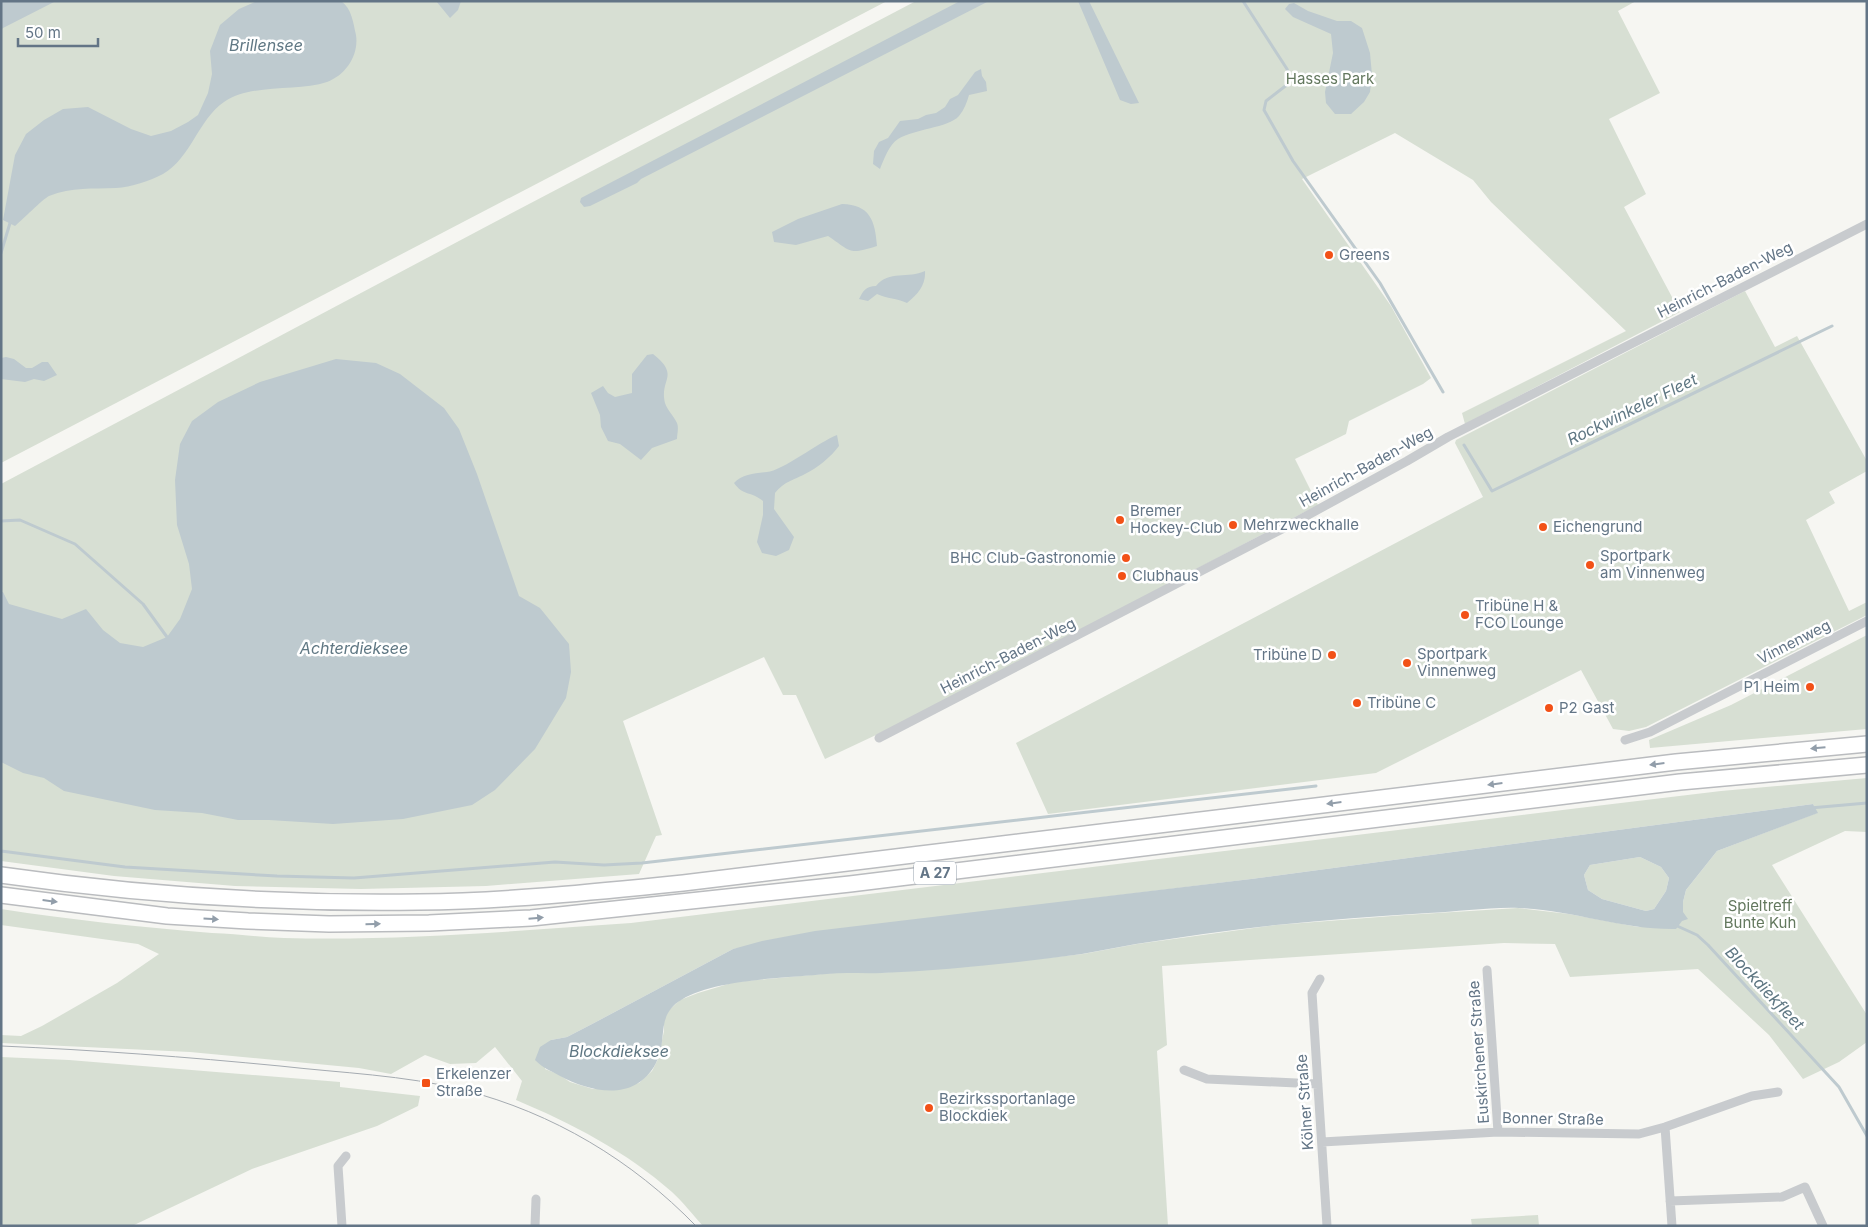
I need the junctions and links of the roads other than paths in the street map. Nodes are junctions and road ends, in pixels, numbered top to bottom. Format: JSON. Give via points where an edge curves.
{"nodes":[{"id":1,"x":1867,"y":224,"type":"edge"},
{"id":2,"x":1867,"y":621,"type":"edge"},
{"id":3,"x":880,"y":738,"type":"dead end"},
{"id":4,"x":1625,"y":740,"type":"dead end"},
{"id":5,"x":1867,"y":744,"type":"edge"},
{"id":6,"x":1867,"y":765,"type":"edge"},
{"id":7,"x":1,"y":875,"type":"edge"},
{"id":8,"x":1,"y":895,"type":"edge"},
{"id":9,"x":1487,"y":970,"type":"dead end"},
{"id":10,"x":1320,"y":979,"type":"dead end"},
{"id":11,"x":1184,"y":1070,"type":"dead end"},
{"id":12,"x":1318,"y":1084,"type":"junction"},
{"id":13,"x":1778,"y":1092,"type":"dead end"},
{"id":14,"x":1665,"y":1127,"type":"junction"},
{"id":15,"x":1498,"y":1132,"type":"junction"},
{"id":16,"x":1322,"y":1142,"type":"junction"},
{"id":17,"x":346,"y":1156,"type":"dead end"},
{"id":18,"x":536,"y":1199,"type":"dead end"},
{"id":19,"x":1670,"y":1201,"type":"junction"},
{"id":20,"x":342,"y":1226,"type":"edge"},
{"id":21,"x":536,"y":1226,"type":"edge"},
{"id":22,"x":1327,"y":1226,"type":"edge"},
{"id":23,"x":1672,"y":1226,"type":"edge"},
{"id":24,"x":1823,"y":1226,"type":"edge"}],
"edges":[{"from":1,"to":3,"type":"street","name":"Heinrich-Baden-Weg","via":[[1464,428],[1286,528]]},
{"from":2,"to":4,"type":"street","name":"Vinnenweg","via":[[1650,732]]},
{"from":5,"to":7,"type":"highway","number":"A 27","one_way":true,"via":[[1676,762],[683,883],[518,898],[421,902],[250,901],[158,894]]},
{"from":8,"to":6,"type":"highway","number":"A 27","one_way":true,"via":[[167,916],[248,921],[429,923],[531,918],[860,883],[1680,782]]},
{"from":9,"to":15,"type":"street","name":"Euskirchener Straße"},
{"from":10,"to":12,"type":"street","name":"Kölner Straße","via":[[1312,993]]},
{"from":11,"to":12,"type":"street","via":[[1207,1078]]},
{"from":12,"to":16,"type":"street","name":"Kölner Straße"},
{"from":13,"to":14,"type":"street","name":"Bonner Straße","via":[[1752,1096]]},
{"from":14,"to":15,"type":"street","name":"Bonner Straße","via":[[1638,1134]]},
{"from":14,"to":19,"type":"street"},
{"from":15,"to":16,"type":"street","name":"Bonner Straße"},
{"from":16,"to":22,"type":"street","name":"Kölner Straße"},
{"from":17,"to":20,"type":"street","via":[[338,1166]]},
{"from":18,"to":21,"type":"street"},
{"from":19,"to":23,"type":"street"},
{"from":19,"to":24,"type":"street","via":[[1782,1196],[1805,1187]]}]}
